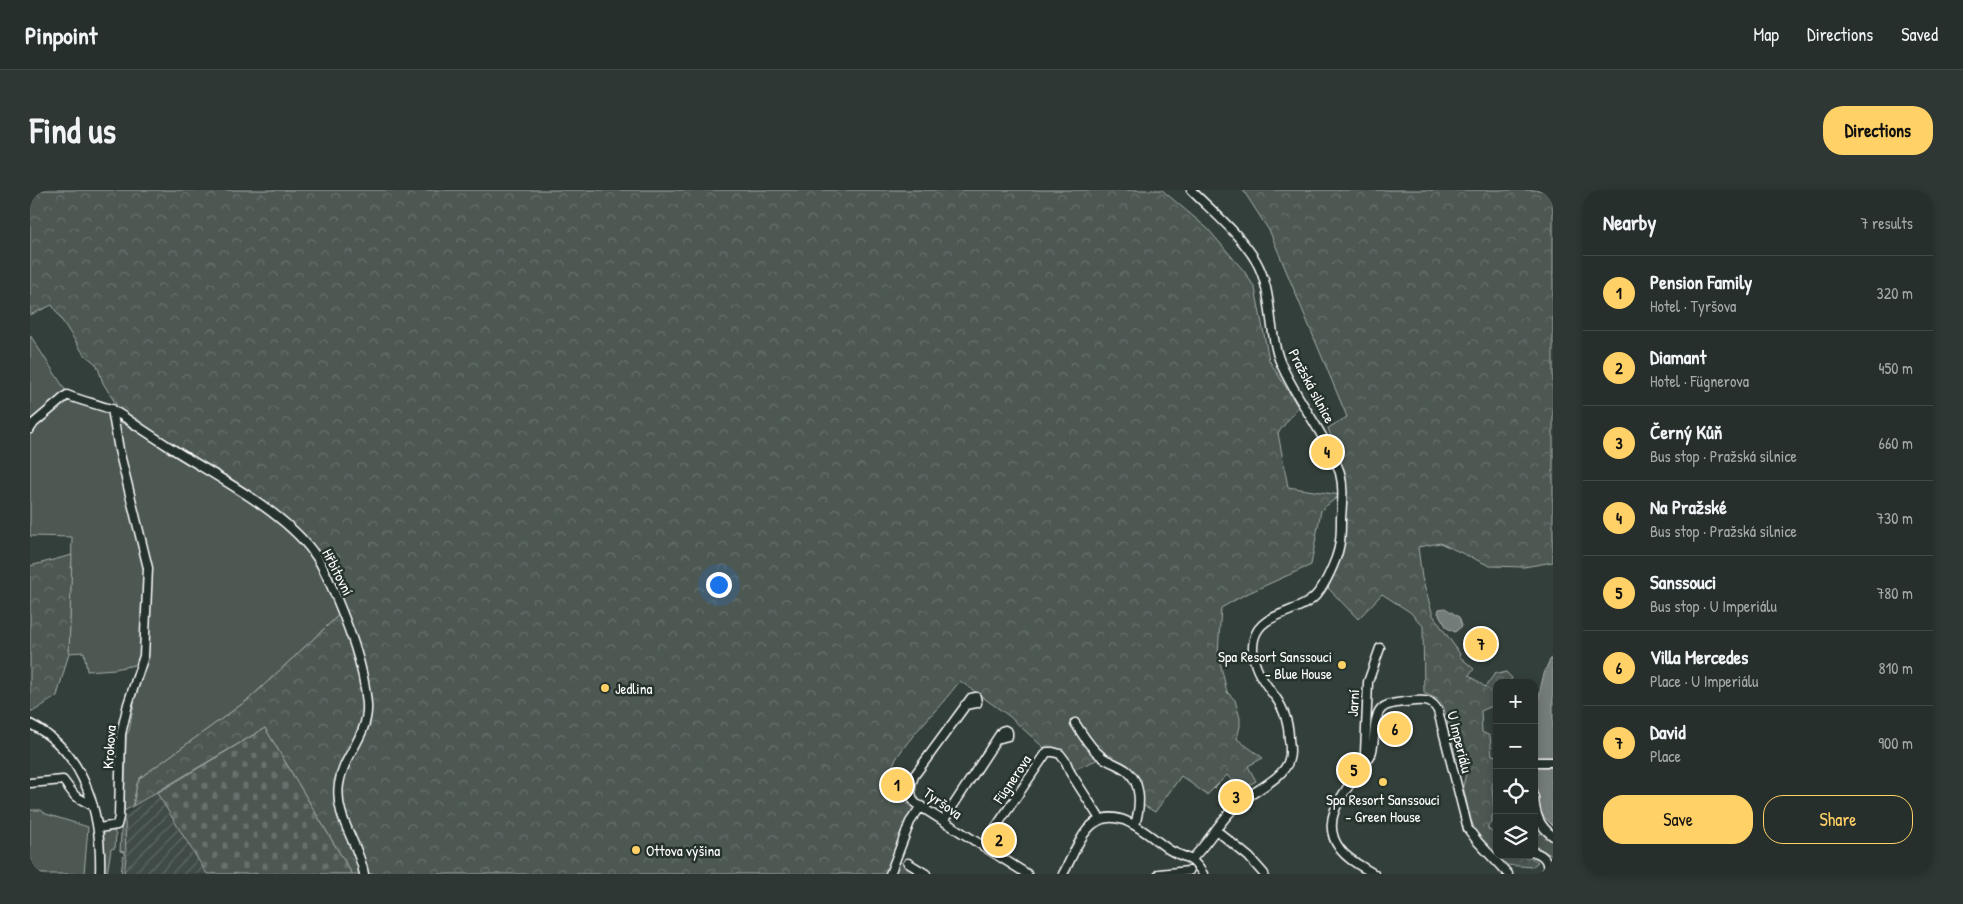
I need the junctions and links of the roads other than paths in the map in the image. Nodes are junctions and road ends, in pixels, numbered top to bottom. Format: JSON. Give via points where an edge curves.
{"nodes":[{"id":1,"x":1191,"y":190,"type":"edge"},
{"id":2,"x":112,"y":410,"type":"junction"},
{"id":3,"x":30,"y":429,"type":"edge"},
{"id":4,"x":1380,"y":648,"type":"dead end"},
{"id":5,"x":965,"y":705,"type":"dead end"},
{"id":6,"x":1075,"y":723,"type":"dead end"},
{"id":7,"x":30,"y":724,"type":"edge"},
{"id":8,"x":997,"y":739,"type":"dead end"},
{"id":9,"x":1367,"y":761,"type":"junction"},
{"id":10,"x":1538,"y":762,"type":"edge"},
{"id":11,"x":1553,"y":762,"type":"edge"},
{"id":12,"x":30,"y":783,"type":"edge"},
{"id":13,"x":93,"y":806,"type":"junction"},
{"id":14,"x":921,"y":806,"type":"junction"},
{"id":15,"x":1536,"y":814,"type":"edge"},
{"id":16,"x":1100,"y":819,"type":"junction"},
{"id":17,"x":943,"y":821,"type":"junction"},
{"id":18,"x":1135,"y":825,"type":"junction"},
{"id":19,"x":99,"y":828,"type":"junction"},
{"id":20,"x":1216,"y":830,"type":"junction"},
{"id":21,"x":1553,"y":836,"type":"edge"},
{"id":22,"x":983,"y":846,"type":"junction"},
{"id":23,"x":1538,"y":854,"type":"edge"},
{"id":24,"x":1192,"y":859,"type":"junction"},
{"id":25,"x":908,"y":863,"type":"dead end"},
{"id":26,"x":1015,"y":871,"type":"edge"},
{"id":27,"x":1189,"y":872,"type":"dead end"},
{"id":28,"x":100,"y":874,"type":"edge"},
{"id":29,"x":364,"y":874,"type":"edge"},
{"id":30,"x":890,"y":874,"type":"edge"},
{"id":31,"x":926,"y":874,"type":"edge"},
{"id":32,"x":1027,"y":874,"type":"edge"},
{"id":33,"x":1063,"y":874,"type":"edge"},
{"id":34,"x":1159,"y":874,"type":"edge"},
{"id":35,"x":1203,"y":874,"type":"edge"},
{"id":36,"x":1264,"y":874,"type":"edge"},
{"id":37,"x":1374,"y":874,"type":"edge"},
{"id":38,"x":1508,"y":874,"type":"edge"},
{"id":39,"x":1546,"y":874,"type":"edge"}],
"edges":[{"from":1,"to":20,"type":"street","name":"Pražská silnice","via":[[1236,236],[1257,263],[1265,282],[1280,360],[1320,430],[1340,472],[1342,490],[1337,556],[1321,588],[1305,605],[1267,621],[1258,629],[1254,639],[1257,671],[1278,700],[1286,718],[1290,751],[1287,767],[1279,776],[1251,792]]},
{"from":2,"to":3,"type":"street","name":"Hřbitovní","via":[[67,396]]},
{"from":2,"to":19,"type":"street","name":"Krokova","via":[[148,568],[144,656],[122,728],[119,817],[116,825]]},
{"from":2,"to":29,"type":"street","name":"Hřbitovní","via":[[291,527],[314,552],[342,612],[363,674],[367,706],[363,733],[342,772],[339,800],[343,822]]},
{"from":4,"to":9,"type":"street","name":"Jarní","via":[[1368,682]]},
{"from":5,"to":14,"type":"street","name":"Tyršova","via":[[911,783],[913,800]]},
{"from":6,"to":18,"type":"street","via":[[1102,757],[1128,771],[1136,785],[1139,802]]},
{"from":7,"to":13,"type":"street","name":"Krokova","via":[[70,756]]},
{"from":8,"to":17,"type":"street"},
{"from":9,"to":37,"type":"street","name":"U Imperiálu","via":[[1337,804],[1332,827],[1340,849]]},
{"from":9,"to":38,"type":"street","name":"U Imperiálu","via":[[1374,747],[1378,714],[1384,707],[1422,700],[1434,704],[1468,829]]},
{"from":10,"to":11,"type":"street"},
{"from":12,"to":13,"type":"street","via":[[62,780],[75,796]]},
{"from":13,"to":19,"type":"street","name":"Krokova"},
{"from":14,"to":17,"type":"street","name":"Tyršova"},
{"from":14,"to":30,"type":"street","via":[[910,822]]},
{"from":15,"to":21,"type":"street","via":[[1543,829]]},
{"from":16,"to":18,"type":"street","via":[[1117,817]]},
{"from":16,"to":22,"type":"street","name":"Fügnerova","via":[[1060,754],[1047,752]]},
{"from":16,"to":33,"type":"street","via":[[1088,829]]},
{"from":17,"to":22,"type":"street","name":"Tyršova"},
{"from":18,"to":24,"type":"street","via":[[1170,851]]},
{"from":19,"to":28,"type":"street"},
{"from":20,"to":24,"type":"street","name":"Pražská silnice"},
{"from":20,"to":36,"type":"street","via":[[1250,857]]},
{"from":22,"to":26,"type":"street","name":"Tyršova"},
{"from":23,"to":39,"type":"street","via":[[1546,860]]},
{"from":24,"to":35,"type":"street"},
{"from":25,"to":31,"type":"street"},
{"from":26,"to":32,"type":"street","name":"Tyršova"},
{"from":27,"to":34,"type":"street"}]}
